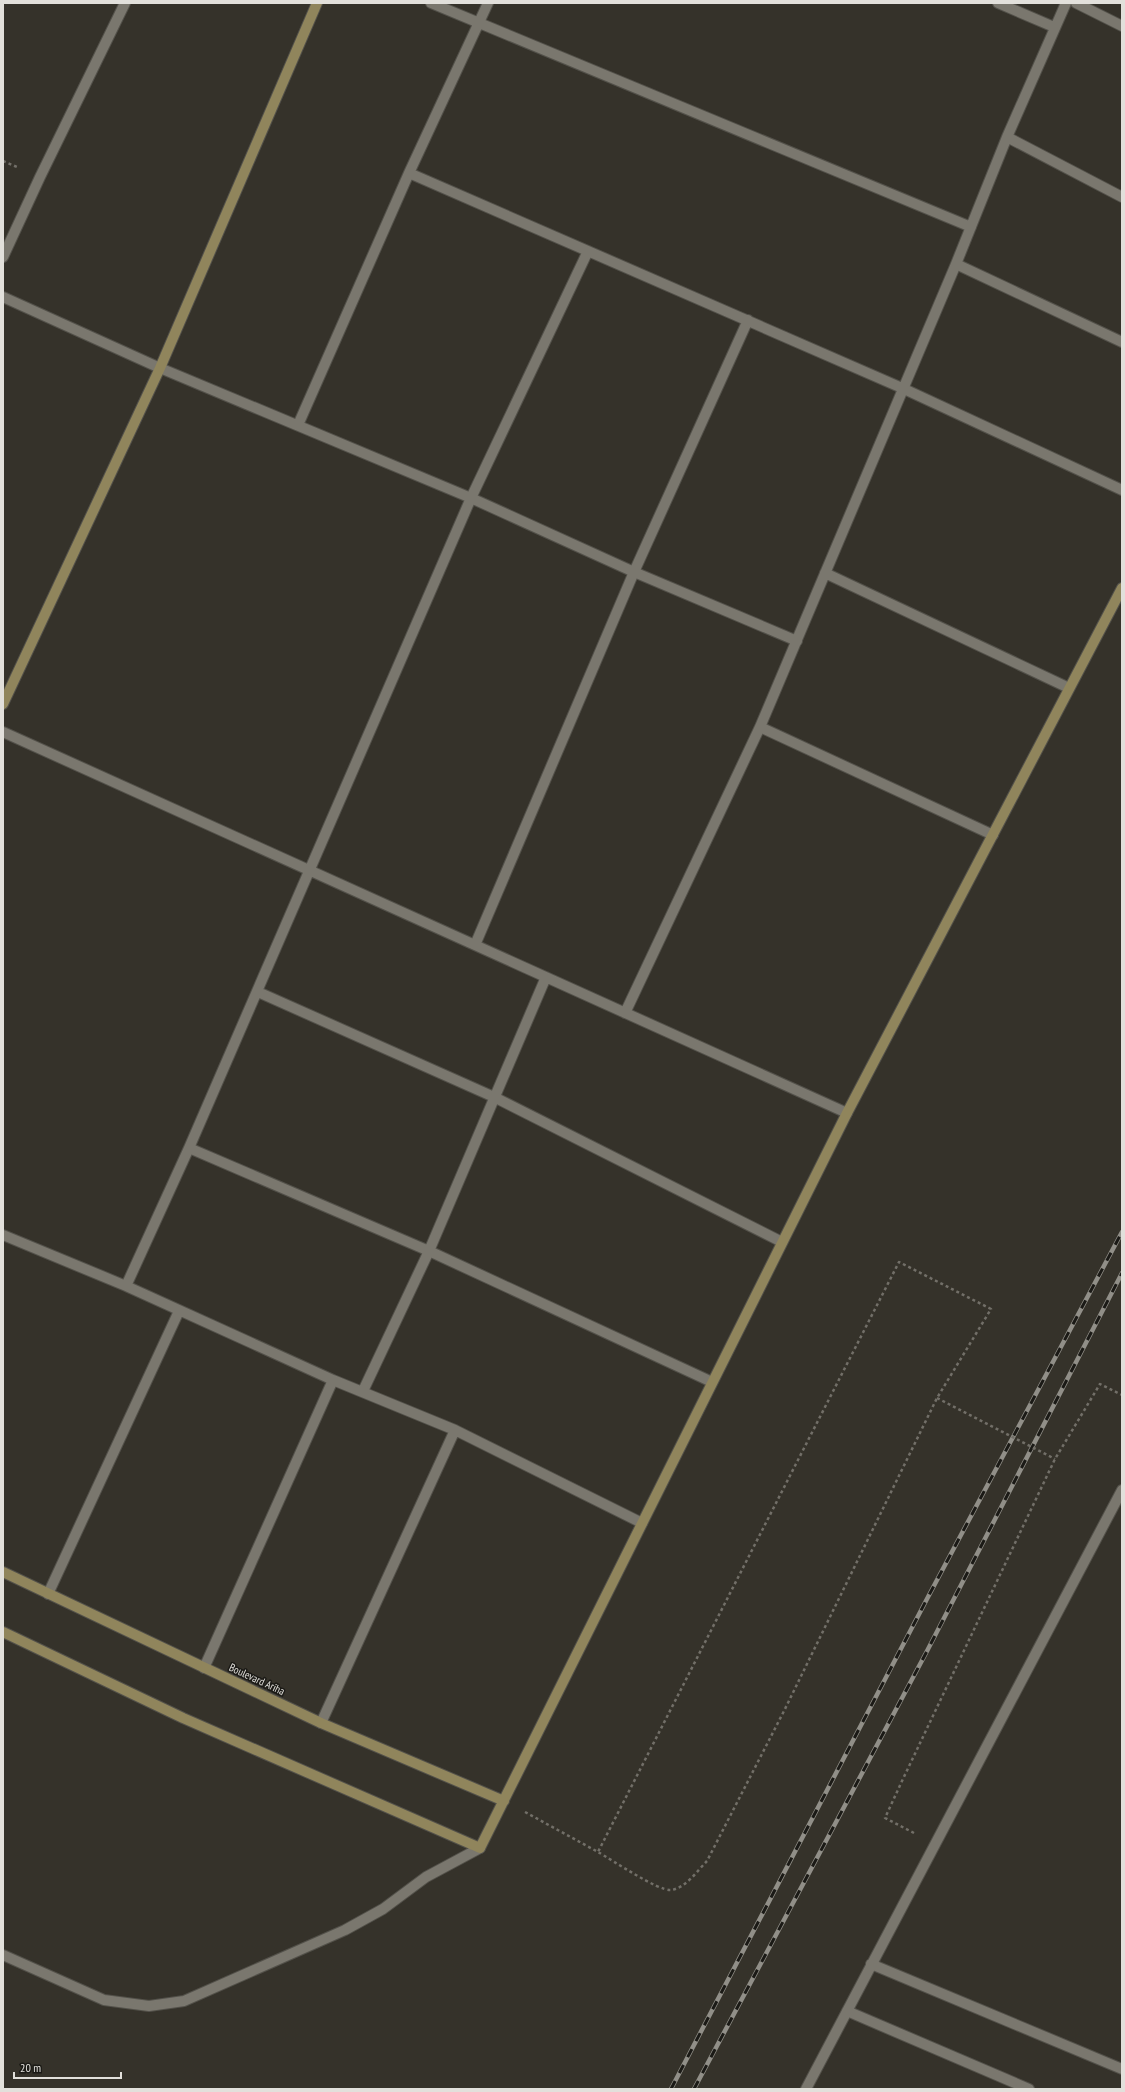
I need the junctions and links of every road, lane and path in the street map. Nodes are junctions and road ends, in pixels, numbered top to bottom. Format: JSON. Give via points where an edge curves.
{"nodes":[{"id":1,"x":126,"y":3,"type":"edge"},
{"id":2,"x":317,"y":3,"type":"edge"},
{"id":3,"x":431,"y":3,"type":"edge"},
{"id":4,"x":488,"y":3,"type":"edge"},
{"id":5,"x":998,"y":3,"type":"edge"},
{"id":6,"x":1066,"y":3,"type":"edge"},
{"id":7,"x":1076,"y":3,"type":"edge"},
{"id":8,"x":479,"y":23,"type":"junction"},
{"id":9,"x":1054,"y":26,"type":"junction"},
{"id":10,"x":1122,"y":26,"type":"edge"},
{"id":11,"x":1007,"y":137,"type":"junction"},
{"id":12,"x":409,"y":173,"type":"junction"},
{"id":13,"x":1122,"y":197,"type":"edge"},
{"id":14,"x":971,"y":227,"type":"junction"},
{"id":15,"x":588,"y":251,"type":"junction"},
{"id":16,"x":3,"y":257,"type":"edge"},
{"id":17,"x":956,"y":264,"type":"junction"},
{"id":18,"x":3,"y":297,"type":"edge"},
{"id":19,"x":748,"y":320,"type":"junction"},
{"id":20,"x":1122,"y":342,"type":"edge"},
{"id":21,"x":160,"y":368,"type":"junction"},
{"id":22,"x":902,"y":388,"type":"junction"},
{"id":23,"x":298,"y":425,"type":"junction"},
{"id":24,"x":1122,"y":490,"type":"edge"},
{"id":25,"x":472,"y":498,"type":"junction"},
{"id":26,"x":634,"y":572,"type":"junction"},
{"id":27,"x":824,"y":573,"type":"junction"},
{"id":28,"x":1122,"y":588,"type":"edge"},
{"id":29,"x":797,"y":641,"type":"junction"},
{"id":30,"x":1069,"y":688,"type":"junction"},
{"id":31,"x":3,"y":704,"type":"edge"},
{"id":32,"x":760,"y":727,"type":"junction"},
{"id":33,"x":3,"y":732,"type":"edge"},
{"id":34,"x":993,"y":835,"type":"junction"},
{"id":35,"x":308,"y":870,"type":"junction"},
{"id":36,"x":475,"y":945,"type":"junction"},
{"id":37,"x":546,"y":977,"type":"junction"},
{"id":38,"x":258,"y":992,"type":"junction"},
{"id":39,"x":625,"y":1013,"type":"junction"},
{"id":40,"x":494,"y":1098,"type":"junction"},
{"id":41,"x":847,"y":1113,"type":"junction"},
{"id":42,"x":189,"y":1148,"type":"junction"},
{"id":43,"x":3,"y":1235,"type":"edge"},
{"id":44,"x":782,"y":1242,"type":"junction"},
{"id":45,"x":429,"y":1251,"type":"junction"},
{"id":46,"x":126,"y":1286,"type":"junction"},
{"id":47,"x":179,"y":1311,"type":"junction"},
{"id":48,"x":333,"y":1380,"type":"junction"},
{"id":49,"x":712,"y":1382,"type":"junction"},
{"id":50,"x":363,"y":1392,"type":"junction"},
{"id":51,"x":1122,"y":1395,"type":"edge"},
{"id":52,"x":937,"y":1398,"type":"junction"},
{"id":53,"x":455,"y":1430,"type":"junction"},
{"id":54,"x":1055,"y":1459,"type":"junction"},
{"id":55,"x":1122,"y":1490,"type":"edge"},
{"id":56,"x":642,"y":1523,"type":"junction"},
{"id":57,"x":3,"y":1572,"type":"edge"},
{"id":58,"x":48,"y":1594,"type":"junction"},
{"id":59,"x":3,"y":1632,"type":"edge"},
{"id":60,"x":204,"y":1668,"type":"junction"},
{"id":61,"x":322,"y":1723,"type":"junction"},
{"id":62,"x":504,"y":1801,"type":"junction"},
{"id":63,"x":935,"y":1843,"type":"junction"},
{"id":64,"x":480,"y":1848,"type":"junction"},
{"id":65,"x":598,"y":1852,"type":"junction"},
{"id":66,"x":3,"y":1955,"type":"edge"},
{"id":67,"x":871,"y":1964,"type":"junction"},
{"id":68,"x":847,"y":2011,"type":"junction"},
{"id":69,"x":1122,"y":2069,"type":"edge"},
{"id":70,"x":806,"y":2089,"type":"edge"},
{"id":71,"x":1029,"y":2089,"type":"edge"}],
"edges":[{"from":1,"to":16,"type":"street"},
{"from":2,"to":21,"type":"street"},
{"from":3,"to":8,"type":"street"},
{"from":4,"to":8,"type":"street"},
{"from":5,"to":9,"type":"street"},
{"from":6,"to":9,"type":"street"},
{"from":7,"to":10,"type":"street"},
{"from":8,"to":12,"type":"street"},
{"from":8,"to":14,"type":"street"},
{"from":9,"to":11,"type":"street"},
{"from":11,"to":13,"type":"street"},
{"from":11,"to":14,"type":"street"},
{"from":12,"to":15,"type":"street"},
{"from":12,"to":23,"type":"street"},
{"from":14,"to":17,"type":"street"},
{"from":15,"to":19,"type":"street"},
{"from":15,"to":25,"type":"street"},
{"from":17,"to":20,"type":"street"},
{"from":17,"to":22,"type":"street"},
{"from":18,"to":21,"type":"street"},
{"from":19,"to":22,"type":"street"},
{"from":19,"to":26,"type":"street"},
{"from":21,"to":23,"type":"street"},
{"from":21,"to":31,"type":"street"},
{"from":22,"to":24,"type":"street"},
{"from":22,"to":27,"type":"street"},
{"from":23,"to":25,"type":"street"},
{"from":25,"to":26,"type":"street"},
{"from":25,"to":35,"type":"street"},
{"from":26,"to":29,"type":"street"},
{"from":26,"to":36,"type":"street"},
{"from":27,"to":29,"type":"street"},
{"from":27,"to":30,"type":"street"},
{"from":28,"to":30,"type":"street"},
{"from":29,"to":32,"type":"street"},
{"from":30,"to":34,"type":"street"},
{"from":32,"to":34,"type":"street"},
{"from":32,"to":39,"type":"street"},
{"from":33,"to":35,"type":"street"},
{"from":34,"to":41,"type":"street"},
{"from":35,"to":36,"type":"street"},
{"from":35,"to":38,"type":"street"},
{"from":36,"to":37,"type":"street"},
{"from":37,"to":39,"type":"street"},
{"from":37,"to":40,"type":"street"},
{"from":38,"to":40,"type":"street"},
{"from":38,"to":42,"type":"street"},
{"from":39,"to":41,"type":"street"},
{"from":40,"to":44,"type":"street"},
{"from":40,"to":45,"type":"street"},
{"from":41,"to":44,"type":"street"},
{"from":42,"to":45,"type":"street"},
{"from":42,"to":46,"type":"street"},
{"from":43,"to":46,"type":"street"},
{"from":44,"to":49,"type":"street"},
{"from":45,"to":49,"type":"street"},
{"from":45,"to":50,"type":"street"},
{"from":46,"to":47,"type":"street"},
{"from":47,"to":48,"type":"street"},
{"from":47,"to":58,"type":"street"},
{"from":48,"to":50,"type":"street"},
{"from":48,"to":60,"type":"street"},
{"from":49,"to":56,"type":"street"},
{"from":50,"to":53,"type":"street"},
{"from":51,"to":54,"type":"path","via":[[1100,1384]]},
{"from":52,"to":54,"type":"path","bridge":true},
{"from":52,"to":65,"type":"path","via":[[784,1711],[707,1861],[688,1881],[671,1890],[658,1887]]},
{"from":52,"to":65,"type":"path","via":[[991,1309],[899,1262]]},
{"from":53,"to":56,"type":"street"},
{"from":53,"to":61,"type":"street"},
{"from":54,"to":63,"type":"path","via":[[885,1818]]},
{"from":55,"to":63,"type":"street"},
{"from":56,"to":62,"type":"street"},
{"from":57,"to":58,"type":"street","name":"Boulevard Ariha"},
{"from":58,"to":60,"type":"street","name":"Boulevard Ariha"},
{"from":59,"to":64,"type":"street","via":[[183,1718]]},
{"from":60,"to":61,"type":"street","name":"Boulevard Ariha"},
{"from":61,"to":62,"type":"street","name":"Boulevard Ariha"},
{"from":62,"to":64,"type":"street"},
{"from":62,"to":65,"type":"path"},
{"from":63,"to":67,"type":"street"},
{"from":64,"to":66,"type":"street","via":[[426,1877],[383,1909],[345,1930],[184,2001],[149,2006],[104,2000]]},
{"from":67,"to":68,"type":"street"},
{"from":67,"to":69,"type":"street"},
{"from":68,"to":70,"type":"street"},
{"from":68,"to":71,"type":"street"}]}
